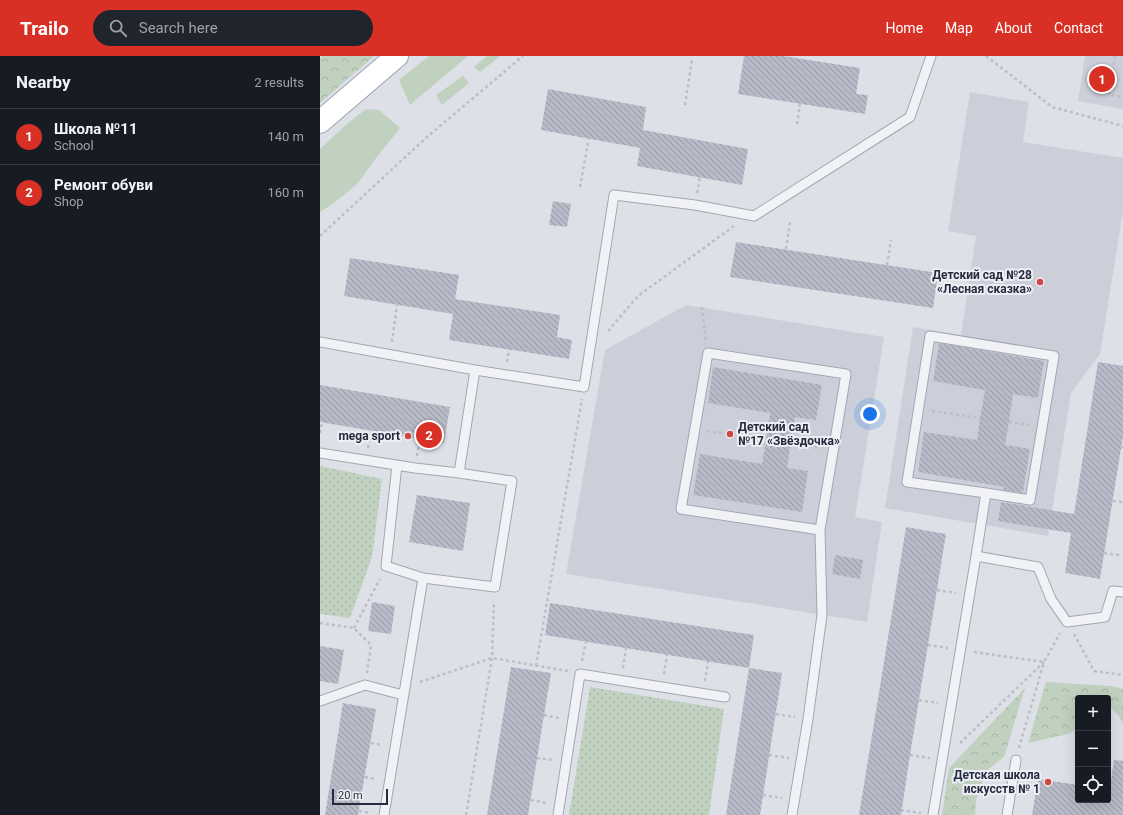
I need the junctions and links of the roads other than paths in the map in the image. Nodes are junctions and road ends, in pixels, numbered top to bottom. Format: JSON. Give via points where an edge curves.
{"nodes":[{"id":1,"x":397,"y":56,"type":"edge"},
{"id":2,"x":931,"y":56,"type":"edge"},
{"id":3,"x":320,"y":122,"type":"edge"},
{"id":4,"x":320,"y":342,"type":"edge"},
{"id":5,"x":475,"y":370,"type":"junction"},
{"id":6,"x":320,"y":453,"type":"edge"},
{"id":7,"x":397,"y":465,"type":"junction"},
{"id":8,"x":459,"y":473,"type":"junction"},
{"id":9,"x":986,"y":493,"type":"junction"},
{"id":10,"x":820,"y":530,"type":"junction"},
{"id":11,"x":976,"y":556,"type":"junction"},
{"id":12,"x":423,"y":578,"type":"junction"},
{"id":13,"x":1123,"y":592,"type":"edge"},
{"id":14,"x":404,"y":691,"type":"junction"},
{"id":15,"x":725,"y":697,"type":"dead end"},
{"id":16,"x":320,"y":701,"type":"edge"},
{"id":17,"x":1016,"y":760,"type":"road end"},
{"id":18,"x":928,"y":814,"type":"edge"},
{"id":19,"x":384,"y":815,"type":"edge"},
{"id":20,"x":558,"y":815,"type":"edge"},
{"id":21,"x":792,"y":815,"type":"edge"},
{"id":22,"x":1007,"y":815,"type":"edge"}],
"edges":[{"from":1,"to":3,"type":"main road"},
{"from":2,"to":5,"type":"lane","via":[[910,117],[754,216],[695,205],[614,195],[584,387]]},
{"from":4,"to":5,"type":"lane"},
{"from":5,"to":8,"type":"lane"},
{"from":6,"to":7,"type":"lane"},
{"from":7,"to":8,"type":"lane"},
{"from":7,"to":12,"type":"lane","via":[[386,566]]},
{"from":8,"to":12,"type":"lane","via":[[512,481],[495,587]]},
{"from":9,"to":9,"type":"lane","via":[[1030,500],[1054,356],[930,336],[906,482]]},
{"from":9,"to":11,"type":"lane"},
{"from":10,"to":10,"type":"lane","via":[[681,509],[708,353],[846,374]]},
{"from":10,"to":21,"type":"lane","via":[[822,615]]},
{"from":11,"to":13,"type":"lane","via":[[1038,567],[1051,599],[1068,622],[1105,617],[1113,591]]},
{"from":11,"to":18,"type":"lane","via":[[942,760]]},
{"from":12,"to":14,"type":"lane"},
{"from":14,"to":16,"type":"lane","via":[[365,685]]},
{"from":14,"to":19,"type":"lane"},
{"from":15,"to":20,"type":"lane","via":[[580,674]]},
{"from":17,"to":22,"type":"lane"}]}
